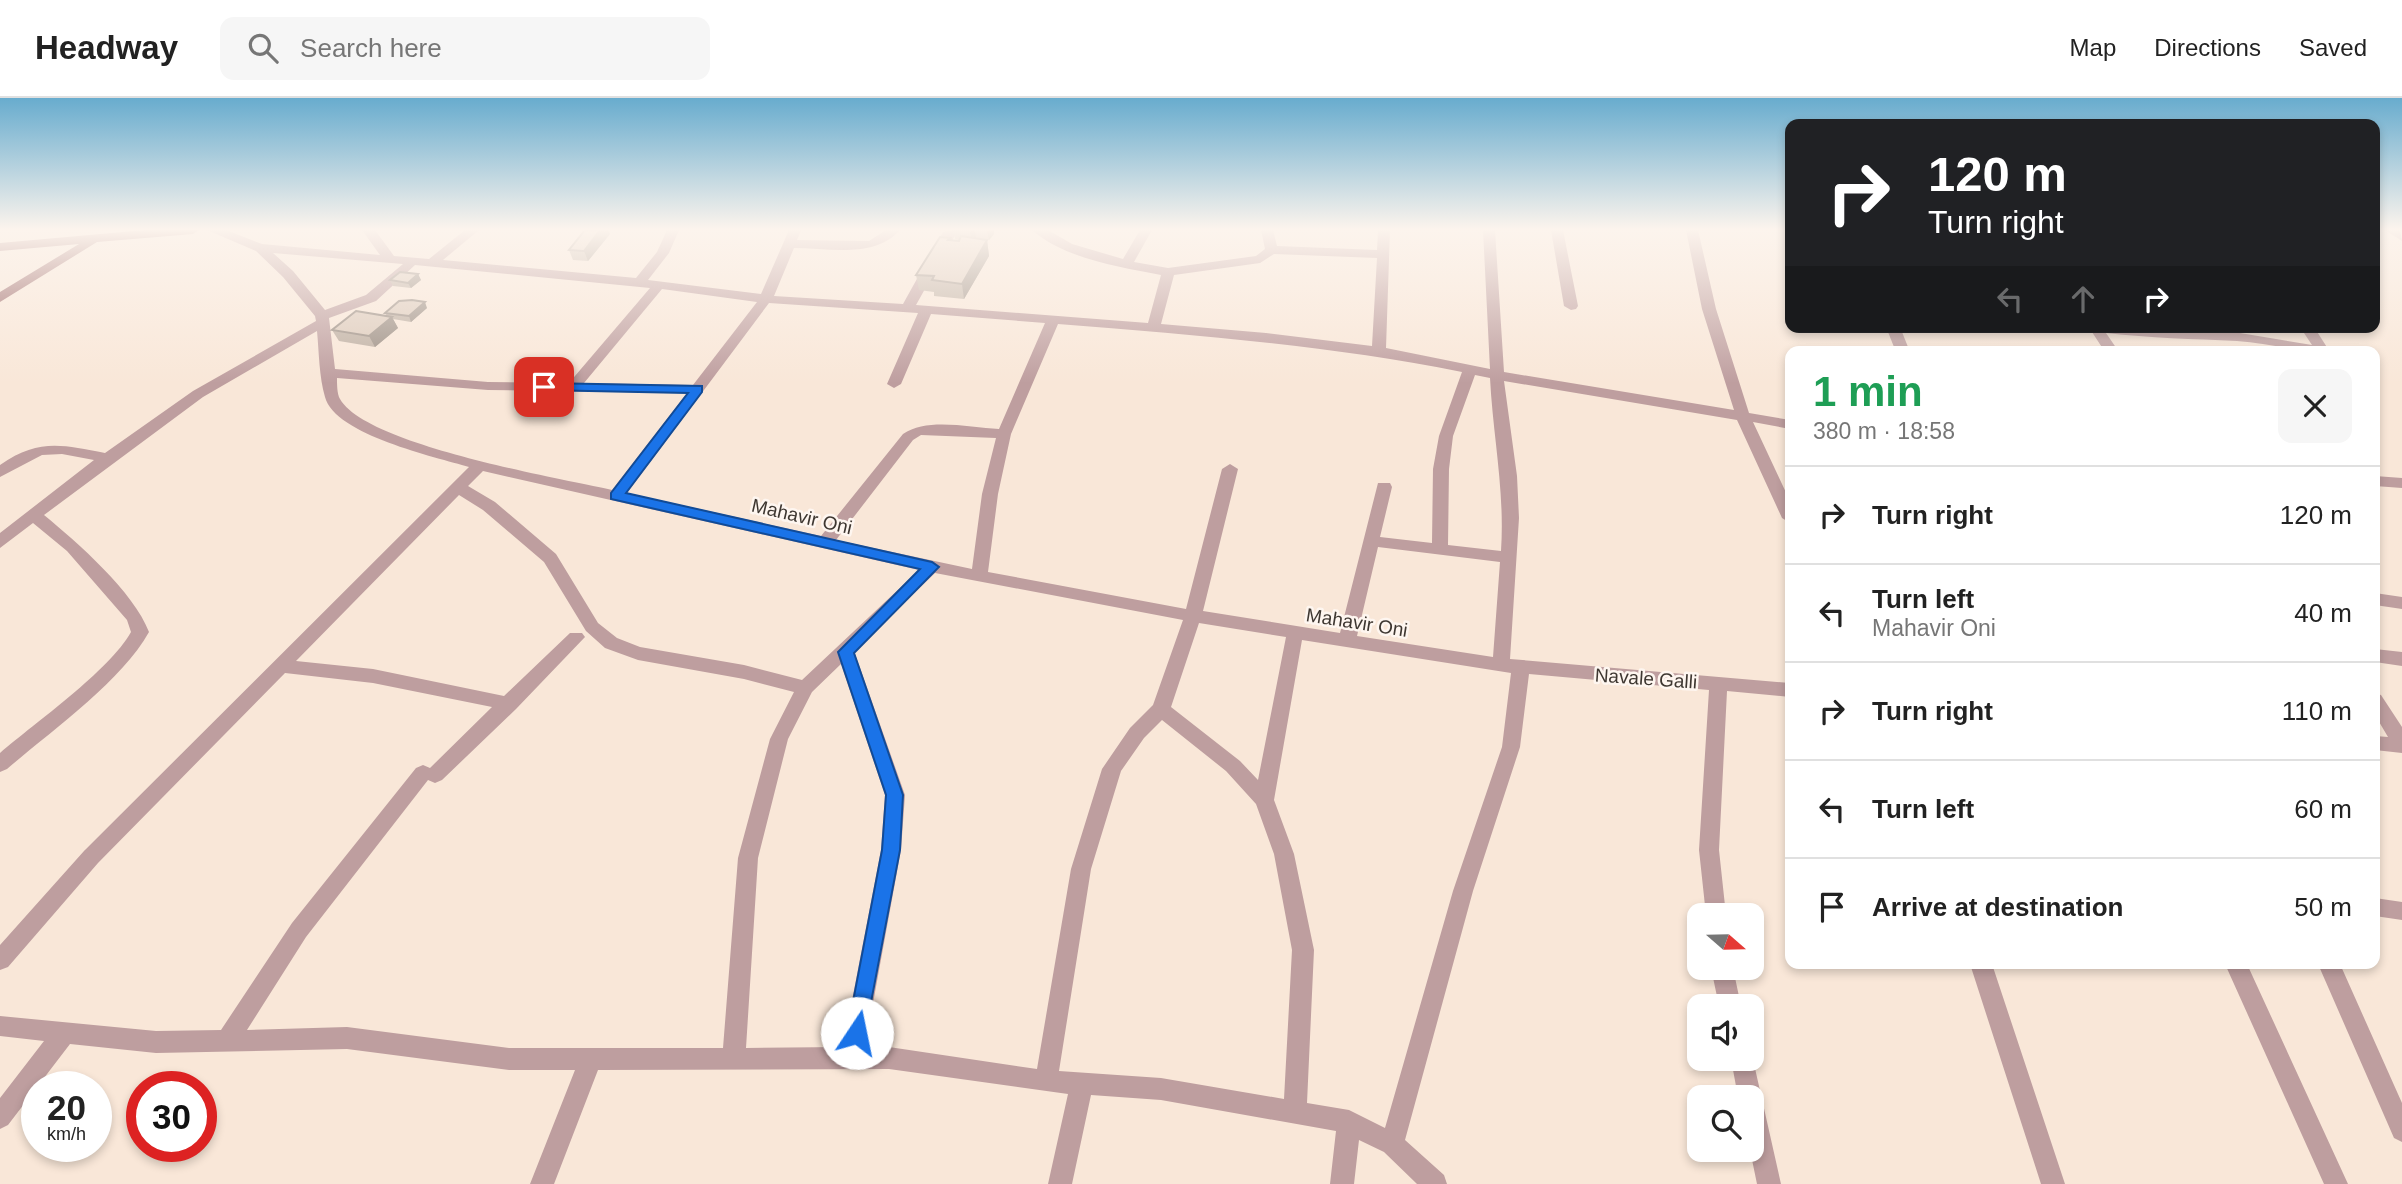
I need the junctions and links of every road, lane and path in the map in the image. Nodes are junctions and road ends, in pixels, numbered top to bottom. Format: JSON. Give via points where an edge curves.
{"nodes":[{"id":1,"x":25,"y":281,"type":"edge"},
{"id":2,"x":293,"y":281,"type":"edge"},
{"id":3,"x":391,"y":281,"type":"edge"},
{"id":4,"x":626,"y":281,"type":"edge"},
{"id":5,"x":774,"y":281,"type":"edge"},
{"id":6,"x":923,"y":281,"type":"edge"},
{"id":7,"x":1166,"y":281,"type":"edge"},
{"id":8,"x":1381,"y":281,"type":"edge"},
{"id":9,"x":1491,"y":281,"type":"edge"},
{"id":10,"x":1566,"y":281,"type":"edge"},
{"id":11,"x":1703,"y":281,"type":"edge"},
{"id":12,"x":640,"y":282,"type":"joint"},
{"id":13,"x":659,"y":285,"type":"junction"},
{"id":14,"x":0,"y":298,"type":"edge"},
{"id":15,"x":766,"y":299,"type":"junction"},
{"id":16,"x":1571,"y":306,"type":"dead end"},
{"id":17,"x":907,"y":309,"type":"junction"},
{"id":18,"x":926,"y":310,"type":"junction"},
{"id":19,"x":322,"y":320,"type":"junction"},
{"id":20,"x":1053,"y":321,"type":"junction"},
{"id":21,"x":1153,"y":329,"type":"junction"},
{"id":22,"x":2159,"y":333,"type":"edge"},
{"id":23,"x":2293,"y":346,"type":"edge"},
{"id":24,"x":1379,"y":351,"type":"junction"},
{"id":25,"x":1470,"y":370,"type":"junction"},
{"id":26,"x":330,"y":373,"type":"junction"},
{"id":27,"x":1496,"y":375,"type":"junction"},
{"id":28,"x":894,"y":384,"type":"dead end"},
{"id":29,"x":572,"y":388,"type":"junction"},
{"id":30,"x":698,"y":389,"type":"junction"},
{"id":31,"x":1743,"y":416,"type":"junction"},
{"id":32,"x":1785,"y":423,"type":"edge"},
{"id":33,"x":1004,"y":434,"type":"junction"},
{"id":34,"x":107,"y":458,"type":"junction"},
{"id":35,"x":480,"y":465,"type":"junction"},
{"id":36,"x":1230,"y":469,"type":"dead end"},
{"id":37,"x":0,"y":472,"type":"edge"},
{"id":38,"x":2380,"y":481,"type":"edge"},
{"id":39,"x":2402,"y":483,"type":"edge"},
{"id":40,"x":458,"y":487,"type":"junction"},
{"id":41,"x":1384,"y":487,"type":"dead end"},
{"id":42,"x":616,"y":496,"type":"junction"},
{"id":43,"x":1785,"y":507,"type":"edge"},
{"id":44,"x":35,"y":516,"type":"junction"},
{"id":45,"x":1371,"y":541,"type":"junction"},
{"id":46,"x":0,"y":542,"type":"edge"},
{"id":47,"x":825,"y":543,"type":"junction"},
{"id":48,"x":1440,"y":549,"type":"junction"},
{"id":49,"x":1510,"y":558,"type":"junction"},
{"id":50,"x":932,"y":567,"type":"junction"},
{"id":51,"x":979,"y":576,"type":"junction"},
{"id":52,"x":2380,"y":600,"type":"edge"},
{"id":53,"x":2402,"y":603,"type":"edge"},
{"id":54,"x":1193,"y":616,"type":"junction"},
{"id":55,"x":1295,"y":633,"type":"junction"},
{"id":56,"x":576,"y":637,"type":"dead end"},
{"id":57,"x":1348,"y":641,"type":"junction"},
{"id":58,"x":846,"y":652,"type":"junction"},
{"id":59,"x":2380,"y":657,"type":"edge"},
{"id":60,"x":2402,"y":659,"type":"edge"},
{"id":61,"x":281,"y":666,"type":"junction"},
{"id":62,"x":1511,"y":666,"type":"junction"},
{"id":63,"x":1719,"y":683,"type":"junction"},
{"id":64,"x":805,"y":688,"type":"junction"},
{"id":65,"x":1785,"y":690,"type":"edge"},
{"id":66,"x":510,"y":704,"type":"junction"},
{"id":67,"x":2380,"y":708,"type":"edge"},
{"id":68,"x":1161,"y":709,"type":"junction"},
{"id":69,"x":2380,"y":743,"type":"edge"},
{"id":70,"x":2402,"y":745,"type":"edge"},
{"id":71,"x":0,"y":764,"type":"edge"},
{"id":72,"x":1264,"y":800,"type":"junction"},
{"id":73,"x":1715,"y":903,"type":"edge"},
{"id":74,"x":2380,"y":908,"type":"edge"},
{"id":75,"x":2402,"y":911,"type":"edge"},
{"id":76,"x":0,"y":960,"type":"edge"},
{"id":77,"x":1984,"y":969,"type":"edge"},
{"id":78,"x":2238,"y":969,"type":"edge"},
{"id":79,"x":2331,"y":969,"type":"edge"},
{"id":80,"x":0,"y":1026,"type":"edge"},
{"id":81,"x":65,"y":1032,"type":"junction"},
{"id":82,"x":227,"y":1040,"type":"junction"},
{"id":83,"x":591,"y":1059,"type":"junction"},
{"id":84,"x":734,"y":1059,"type":"junction"},
{"id":85,"x":852,"y":1059,"type":"junction"},
{"id":86,"x":1046,"y":1081,"type":"junction"},
{"id":87,"x":1082,"y":1085,"type":"junction"},
{"id":88,"x":1295,"y":1110,"type":"junction"},
{"id":89,"x":0,"y":1117,"type":"edge"},
{"id":90,"x":1349,"y":1122,"type":"junction"},
{"id":91,"x":2402,"y":1130,"type":"edge"},
{"id":92,"x":1392,"y":1144,"type":"junction"},
{"id":93,"x":1764,"y":1160,"type":"edge"},
{"id":94,"x":542,"y":1184,"type":"edge"},
{"id":95,"x":1060,"y":1184,"type":"edge"},
{"id":96,"x":1342,"y":1184,"type":"edge"},
{"id":97,"x":1436,"y":1184,"type":"edge"},
{"id":98,"x":1769,"y":1184,"type":"edge"},
{"id":99,"x":2053,"y":1184,"type":"edge"},
{"id":100,"x":2336,"y":1184,"type":"edge"}],
"edges":[{"from":1,"to":14,"type":"main road"},
{"from":2,"to":19,"type":"street","name":"Mahavir Oni"},
{"from":3,"to":19,"type":"street","via":[[371,298]]},
{"from":4,"to":12,"type":"street"},
{"from":5,"to":15,"type":"street"},
{"from":6,"to":17,"type":"street"},
{"from":7,"to":21,"type":"street"},
{"from":8,"to":24,"type":"street"},
{"from":9,"to":27,"type":"street"},
{"from":10,"to":16,"type":"street"},
{"from":11,"to":31,"type":"street"},
{"from":12,"to":13,"type":"street"},
{"from":13,"to":15,"type":"street"},
{"from":13,"to":29,"type":"street"},
{"from":15,"to":17,"type":"street"},
{"from":15,"to":30,"type":"street"},
{"from":17,"to":18,"type":"street"},
{"from":18,"to":20,"type":"street"},
{"from":18,"to":28,"type":"street"},
{"from":19,"to":26,"type":"street","name":"Mahavir Oni"},
{"from":19,"to":34,"type":"street","via":[[198,394]]},
{"from":20,"to":21,"type":"street"},
{"from":20,"to":33,"type":"street"},
{"from":21,"to":24,"type":"street"},
{"from":22,"to":23,"type":"street","via":[[2240,337]]},
{"from":24,"to":25,"type":"street"},
{"from":25,"to":27,"type":"street"},
{"from":25,"to":48,"type":"street","via":[[1446,436]]},
{"from":26,"to":29,"type":"street"},
{"from":26,"to":35,"type":"street","name":"Mahavir Oni","via":[[332,400],[363,426],[396,441]]},
{"from":27,"to":31,"type":"street"},
{"from":27,"to":49,"type":"street","via":[[1510,476]]},
{"from":29,"to":30,"type":"street"},
{"from":30,"to":42,"type":"street"},
{"from":31,"to":32,"type":"street"},
{"from":31,"to":43,"type":"street"},
{"from":33,"to":47,"type":"street","via":[[917,431]]},
{"from":33,"to":51,"type":"street"},
{"from":34,"to":37,"type":"street","via":[[49,447],[35,450]]},
{"from":34,"to":44,"type":"street"},
{"from":35,"to":40,"type":"street"},
{"from":35,"to":42,"type":"street","name":"Mahavir Oni"},
{"from":36,"to":54,"type":"street"},
{"from":38,"to":39,"type":"street"},
{"from":40,"to":61,"type":"street"},
{"from":40,"to":64,"type":"street","via":[[489,506],[550,558],[592,627],[611,643],[638,653]]},
{"from":41,"to":45,"type":"street"},
{"from":42,"to":47,"type":"street","name":"Mahavir Oni"},
{"from":44,"to":46,"type":"street"},
{"from":44,"to":71,"type":"street","via":[[73,547],[135,618],[139,632],[130,650],[110,670]]},
{"from":45,"to":48,"type":"street"},
{"from":45,"to":57,"type":"street"},
{"from":47,"to":50,"type":"street","name":"Mahavir Oni"},
{"from":48,"to":49,"type":"street"},
{"from":49,"to":62,"type":"street"},
{"from":50,"to":51,"type":"street","name":"Mahavir Oni"},
{"from":50,"to":58,"type":"street"},
{"from":51,"to":54,"type":"street","name":"Mahavir Oni"},
{"from":52,"to":53,"type":"street"},
{"from":54,"to":55,"type":"street","name":"Mahavir Oni"},
{"from":54,"to":68,"type":"street"},
{"from":55,"to":57,"type":"street","name":"Mahavir Oni"},
{"from":55,"to":72,"type":"street"},
{"from":56,"to":66,"type":"street"},
{"from":57,"to":62,"type":"street","name":"Mahavir Oni"},
{"from":58,"to":64,"type":"street"},
{"from":58,"to":85,"type":"street","via":[[895,795],[891,850]]},
{"from":59,"to":60,"type":"street"},
{"from":61,"to":66,"type":"street","via":[[381,677]]},
{"from":61,"to":76,"type":"street","via":[[91,857]]},
{"from":62,"to":63,"type":"street","name":"Navale Galli"},
{"from":62,"to":92,"type":"street","via":[[1510,747],[1463,891]]},
{"from":63,"to":65,"type":"street","name":"Navale Galli"},
{"from":63,"to":73,"type":"street","via":[[1709,850]]},
{"from":64,"to":84,"type":"street","via":[[779,739],[748,858]]},
{"from":66,"to":82,"type":"street","via":[[429,774],[299,930]]},
{"from":67,"to":70,"type":"street"},
{"from":68,"to":72,"type":"street","via":[[1233,766]]},
{"from":68,"to":86,"type":"street","via":[[1112,769],[1082,869]]},
{"from":69,"to":70,"type":"street"},
{"from":72,"to":88,"type":"street","via":[[1284,854],[1303,950]]},
{"from":74,"to":75,"type":"street"},
{"from":77,"to":99,"type":"street"},
{"from":78,"to":100,"type":"street"},
{"from":79,"to":91,"type":"street"},
{"from":80,"to":81,"type":"street"},
{"from":81,"to":82,"type":"street","via":[[156,1041]]},
{"from":81,"to":89,"type":"street"},
{"from":82,"to":83,"type":"street","via":[[347,1038],[509,1059]]},
{"from":83,"to":84,"type":"street"},
{"from":83,"to":94,"type":"street"},
{"from":84,"to":85,"type":"street"},
{"from":85,"to":86,"type":"street","via":[[889,1058]]},
{"from":86,"to":87,"type":"street"},
{"from":87,"to":88,"type":"street","via":[[1161,1089]]},
{"from":87,"to":95,"type":"street"},
{"from":88,"to":90,"type":"street"},
{"from":90,"to":92,"type":"street"},
{"from":90,"to":96,"type":"street"},
{"from":92,"to":97,"type":"street"},
{"from":93,"to":98,"type":"street"}]}
